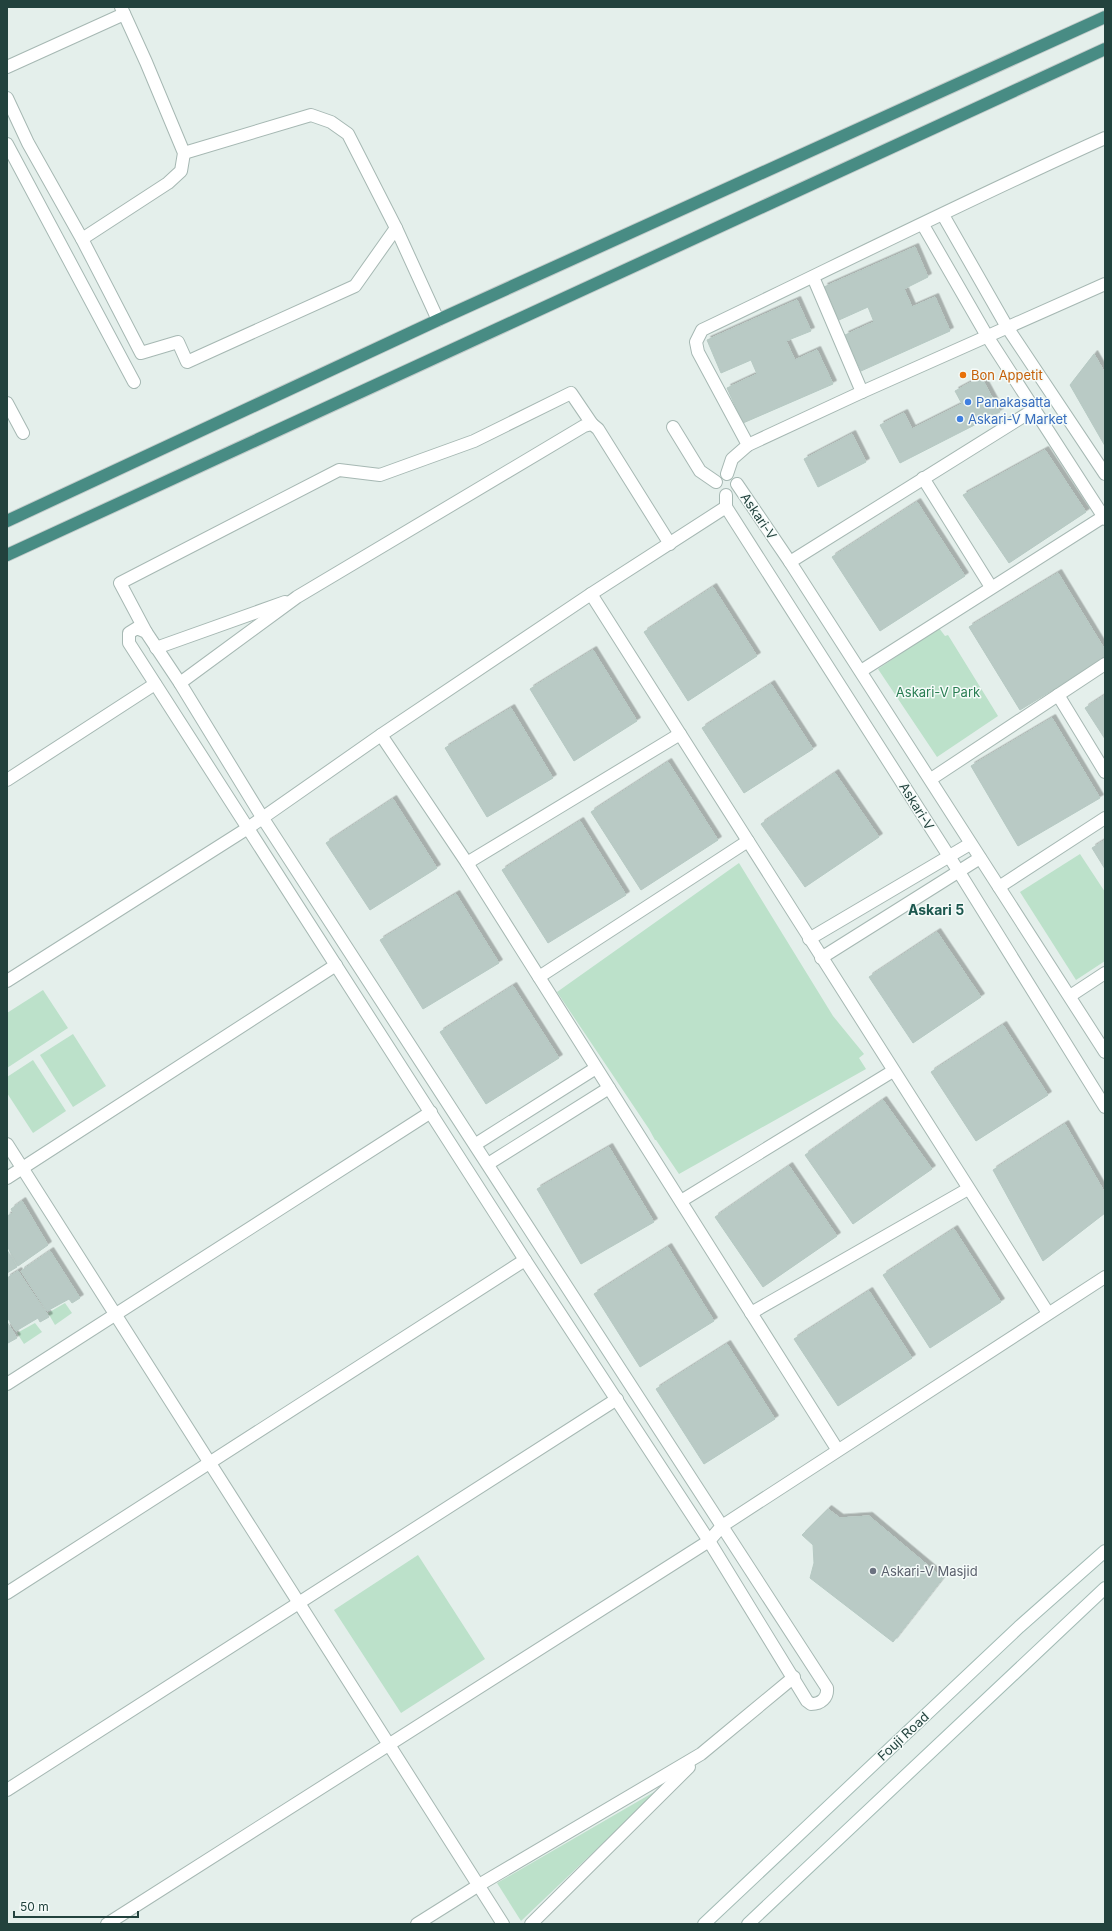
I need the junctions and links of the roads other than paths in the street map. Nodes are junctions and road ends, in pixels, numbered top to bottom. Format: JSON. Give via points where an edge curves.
{"nodes":[{"id":1,"x":123,"y":11,"type":"edge"},
{"id":2,"x":1105,"y":17,"type":"edge"},
{"id":3,"x":1105,"y":49,"type":"edge"},
{"id":4,"x":7,"y":68,"type":"edge"},
{"id":5,"x":7,"y":98,"type":"edge"},
{"id":6,"x":1105,"y":138,"type":"edge"},
{"id":7,"x":7,"y":144,"type":"edge"},
{"id":8,"x":184,"y":153,"type":"junction"},
{"id":9,"x":943,"y":214,"type":"junction"},
{"id":10,"x":923,"y":225,"type":"junction"},
{"id":11,"x":396,"y":228,"type":"junction"},
{"id":12,"x":82,"y":239,"type":"junction"},
{"id":13,"x":813,"y":277,"type":"junction"},
{"id":14,"x":1105,"y":284,"type":"edge"},
{"id":15,"x":438,"y":320,"type":"junction"},
{"id":16,"x":1007,"y":327,"type":"junction"},
{"id":17,"x":988,"y":336,"type":"junction"},
{"id":18,"x":134,"y":382,"type":"dead end"},
{"id":19,"x":862,"y":392,"type":"junction"},
{"id":20,"x":7,"y":403,"type":"edge"},
{"id":21,"x":1034,"y":409,"type":"junction"},
{"id":22,"x":592,"y":424,"type":"junction"},
{"id":23,"x":673,"y":427,"type":"dead end"},
{"id":24,"x":23,"y":433,"type":"dead end"},
{"id":25,"x":748,"y":445,"type":"junction"},
{"id":26,"x":727,"y":474,"type":"junction"},
{"id":27,"x":1105,"y":474,"type":"edge"},
{"id":28,"x":923,"y":478,"type":"junction"},
{"id":29,"x":716,"y":482,"type":"junction"},
{"id":30,"x":737,"y":484,"type":"junction"},
{"id":31,"x":726,"y":501,"type":"junction"},
{"id":32,"x":1104,"y":518,"type":"edge"},
{"id":33,"x":7,"y":521,"type":"edge"},
{"id":34,"x":670,"y":544,"type":"junction"},
{"id":35,"x":7,"y":555,"type":"edge"},
{"id":36,"x":790,"y":562,"type":"junction"},
{"id":37,"x":991,"y":587,"type":"junction"},
{"id":38,"x":590,"y":594,"type":"junction"},
{"id":39,"x":297,"y":597,"type":"junction"},
{"id":40,"x":146,"y":632,"type":"junction"},
{"id":41,"x":156,"y":648,"type":"junction"},
{"id":42,"x":1105,"y":664,"type":"edge"},
{"id":43,"x":860,"y":671,"type":"junction"},
{"id":44,"x":180,"y":683,"type":"junction"},
{"id":45,"x":155,"y":684,"type":"junction"},
{"id":46,"x":1058,"y":695,"type":"junction"},
{"id":47,"x":680,"y":734,"type":"junction"},
{"id":48,"x":381,"y":735,"type":"junction"},
{"id":49,"x":1105,"y":772,"type":"edge"},
{"id":50,"x":931,"y":779,"type":"junction"},
{"id":51,"x":7,"y":780,"type":"edge"},
{"id":52,"x":262,"y":817,"type":"junction"},
{"id":53,"x":1105,"y":818,"type":"edge"},
{"id":54,"x":248,"y":828,"type":"junction"},
{"id":55,"x":748,"y":841,"type":"junction"},
{"id":56,"x":970,"y":844,"type":"junction"},
{"id":57,"x":950,"y":858,"type":"junction"},
{"id":58,"x":980,"y":858,"type":"junction"},
{"id":59,"x":467,"y":863,"type":"junction"},
{"id":60,"x":959,"y":872,"type":"junction"},
{"id":61,"x":999,"y":887,"type":"junction"},
{"id":62,"x":809,"y":939,"type":"junction"},
{"id":63,"x":821,"y":958,"type":"junction"},
{"id":64,"x":336,"y":965,"type":"junction"},
{"id":65,"x":1105,"y":973,"type":"edge"},
{"id":66,"x":538,"y":977,"type":"junction"},
{"id":67,"x":7,"y":981,"type":"edge"},
{"id":68,"x":1070,"y":996,"type":"junction"},
{"id":69,"x":1105,"y":1052,"type":"edge"},
{"id":70,"x":596,"y":1068,"type":"junction"},
{"id":71,"x":893,"y":1070,"type":"junction"},
{"id":72,"x":609,"y":1088,"type":"junction"},
{"id":73,"x":1105,"y":1107,"type":"edge"},
{"id":74,"x":431,"y":1112,"type":"junction"},
{"id":75,"x":7,"y":1144,"type":"edge"},
{"id":76,"x":476,"y":1144,"type":"junction"},
{"id":77,"x":485,"y":1159,"type":"junction"},
{"id":78,"x":465,"y":1166,"type":"junction"},
{"id":79,"x":22,"y":1168,"type":"junction"},
{"id":80,"x":7,"y":1178,"type":"edge"},
{"id":81,"x":968,"y":1189,"type":"junction"},
{"id":82,"x":681,"y":1201,"type":"junction"},
{"id":83,"x":525,"y":1260,"type":"junction"},
{"id":84,"x":1105,"y":1277,"type":"edge"},
{"id":85,"x":751,"y":1313,"type":"junction"},
{"id":86,"x":1048,"y":1313,"type":"junction"},
{"id":87,"x":116,"y":1315,"type":"junction"},
{"id":88,"x":7,"y":1384,"type":"edge"},
{"id":89,"x":618,"y":1399,"type":"junction"},
{"id":90,"x":837,"y":1450,"type":"junction"},
{"id":91,"x":210,"y":1463,"type":"junction"},
{"id":92,"x":722,"y":1526,"type":"junction"},
{"id":93,"x":708,"y":1541,"type":"junction"},
{"id":94,"x":1105,"y":1551,"type":"edge"},
{"id":95,"x":1105,"y":1588,"type":"edge"},
{"id":96,"x":7,"y":1593,"type":"edge"},
{"id":97,"x":299,"y":1603,"type":"junction"},
{"id":98,"x":794,"y":1677,"type":"junction"},
{"id":99,"x":389,"y":1745,"type":"junction"},
{"id":100,"x":701,"y":1754,"type":"junction"},
{"id":101,"x":7,"y":1790,"type":"edge"},
{"id":102,"x":479,"y":1885,"type":"junction"},
{"id":103,"x":107,"y":1924,"type":"edge"},
{"id":104,"x":417,"y":1924,"type":"edge"},
{"id":105,"x":504,"y":1924,"type":"edge"},
{"id":106,"x":531,"y":1924,"type":"edge"},
{"id":107,"x":704,"y":1924,"type":"edge"},
{"id":108,"x":748,"y":1924,"type":"edge"}],
"edges":[{"from":1,"to":4,"type":"street"},
{"from":1,"to":8,"type":"street"},
{"from":2,"to":15,"type":"highway"},
{"from":3,"to":35,"type":"highway"},
{"from":5,"to":12,"type":"street","via":[[28,143]]},
{"from":6,"to":9,"type":"street"},
{"from":7,"to":18,"type":"street"},
{"from":8,"to":11,"type":"street","via":[[311,115],[348,134]]},
{"from":8,"to":12,"type":"street","via":[[181,171],[168,183]]},
{"from":9,"to":10,"type":"street"},
{"from":9,"to":16,"type":"street"},
{"from":10,"to":13,"type":"street"},
{"from":10,"to":17,"type":"street"},
{"from":11,"to":12,"type":"street","via":[[355,286],[187,362],[178,342],[141,353]]},
{"from":11,"to":15,"type":"street"},
{"from":13,"to":19,"type":"street"},
{"from":13,"to":25,"type":"street","via":[[702,330],[696,342],[698,352]]},
{"from":14,"to":16,"type":"street"},
{"from":15,"to":33,"type":"highway"},
{"from":16,"to":17,"type":"street"},
{"from":16,"to":27,"type":"street"},
{"from":17,"to":19,"type":"street"},
{"from":17,"to":21,"type":"street"},
{"from":19,"to":25,"type":"street"},
{"from":20,"to":24,"type":"street"},
{"from":21,"to":28,"type":"street"},
{"from":21,"to":32,"type":"street"},
{"from":22,"to":34,"type":"street","via":[[598,429]]},
{"from":22,"to":39,"type":"street","via":[[584,426]]},
{"from":22,"to":40,"type":"street","via":[[571,393],[474,441],[380,475],[340,470],[120,583]]},
{"from":23,"to":29,"type":"street","via":[[700,470]]},
{"from":25,"to":26,"type":"street","via":[[732,459]]},
{"from":26,"to":29,"type":"street","via":[[720,476]]},
{"from":26,"to":30,"type":"street","via":[[734,477]]},
{"from":28,"to":36,"type":"street"},
{"from":28,"to":37,"type":"street"},
{"from":29,"to":31,"type":"street","via":[[719,492]]},
{"from":30,"to":31,"type":"street"},
{"from":30,"to":36,"type":"street","name":"Askari-V"},
{"from":31,"to":34,"type":"street"},
{"from":31,"to":57,"type":"street","name":"Askari-V"},
{"from":32,"to":37,"type":"street"},
{"from":34,"to":38,"type":"street"},
{"from":36,"to":43,"type":"street","name":"Askari-V"},
{"from":37,"to":43,"type":"street"},
{"from":38,"to":47,"type":"street"},
{"from":38,"to":48,"type":"street"},
{"from":39,"to":41,"type":"street"},
{"from":39,"to":44,"type":"street"},
{"from":40,"to":41,"type":"street"},
{"from":40,"to":45,"type":"street","via":[[137,628],[129,633],[128,638]]},
{"from":41,"to":44,"type":"street"},
{"from":42,"to":46,"type":"street"},
{"from":43,"to":50,"type":"street","name":"Askari-V"},
{"from":44,"to":52,"type":"street"},
{"from":45,"to":51,"type":"street"},
{"from":45,"to":54,"type":"street"},
{"from":46,"to":49,"type":"street"},
{"from":46,"to":50,"type":"street"},
{"from":47,"to":55,"type":"street"},
{"from":47,"to":59,"type":"street"},
{"from":48,"to":52,"type":"street"},
{"from":48,"to":59,"type":"street"},
{"from":50,"to":56,"type":"street","name":"Askari-V"},
{"from":52,"to":54,"type":"street"},
{"from":52,"to":76,"type":"street"},
{"from":53,"to":61,"type":"street"},
{"from":54,"to":64,"type":"street"},
{"from":54,"to":67,"type":"street"},
{"from":55,"to":62,"type":"street"},
{"from":55,"to":66,"type":"street"},
{"from":56,"to":57,"type":"street"},
{"from":56,"to":58,"type":"street","name":"Askari-V"},
{"from":57,"to":60,"type":"street","name":"Askari-V"},
{"from":57,"to":62,"type":"street"},
{"from":58,"to":60,"type":"street"},
{"from":58,"to":61,"type":"street","name":"Askari-V"},
{"from":59,"to":66,"type":"street"},
{"from":60,"to":63,"type":"street"},
{"from":60,"to":73,"type":"street","name":"Askari-V"},
{"from":61,"to":68,"type":"street","name":"Askari-V"},
{"from":62,"to":63,"type":"street"},
{"from":63,"to":71,"type":"street"},
{"from":64,"to":74,"type":"street"},
{"from":64,"to":79,"type":"street"},
{"from":65,"to":68,"type":"street"},
{"from":66,"to":70,"type":"street"},
{"from":68,"to":69,"type":"street","name":"Askari-V"},
{"from":70,"to":72,"type":"street"},
{"from":70,"to":76,"type":"street"},
{"from":71,"to":81,"type":"street"},
{"from":71,"to":82,"type":"street"},
{"from":72,"to":77,"type":"street"},
{"from":72,"to":82,"type":"street"},
{"from":74,"to":78,"type":"street"},
{"from":74,"to":87,"type":"street"},
{"from":75,"to":79,"type":"street"},
{"from":76,"to":77,"type":"street"},
{"from":77,"to":78,"type":"street"},
{"from":77,"to":92,"type":"street"},
{"from":78,"to":83,"type":"street"},
{"from":79,"to":80,"type":"street"},
{"from":79,"to":87,"type":"street"},
{"from":81,"to":85,"type":"street"},
{"from":81,"to":86,"type":"street"},
{"from":82,"to":85,"type":"street"},
{"from":83,"to":89,"type":"street"},
{"from":83,"to":91,"type":"street"},
{"from":84,"to":86,"type":"street"},
{"from":85,"to":90,"type":"street"},
{"from":86,"to":90,"type":"street"},
{"from":87,"to":88,"type":"street"},
{"from":87,"to":91,"type":"street"},
{"from":89,"to":93,"type":"street"},
{"from":89,"to":97,"type":"street"},
{"from":90,"to":92,"type":"street"},
{"from":91,"to":96,"type":"street"},
{"from":91,"to":97,"type":"street"},
{"from":92,"to":93,"type":"street"},
{"from":92,"to":98,"type":"street","via":[[827,1688],[828,1694],[816,1704],[811,1704]]},
{"from":93,"to":98,"type":"street"},
{"from":93,"to":99,"type":"street"},
{"from":94,"to":107,"type":"street","name":"Fouji Road","via":[[1019,1627]]},
{"from":95,"to":108,"type":"street"},
{"from":97,"to":99,"type":"street"},
{"from":97,"to":101,"type":"street"},
{"from":98,"to":100,"type":"street"},
{"from":99,"to":102,"type":"street"},
{"from":99,"to":103,"type":"street"},
{"from":100,"to":102,"type":"street"},
{"from":100,"to":106,"type":"street"},
{"from":102,"to":104,"type":"street"},
{"from":102,"to":105,"type":"street"}]}
